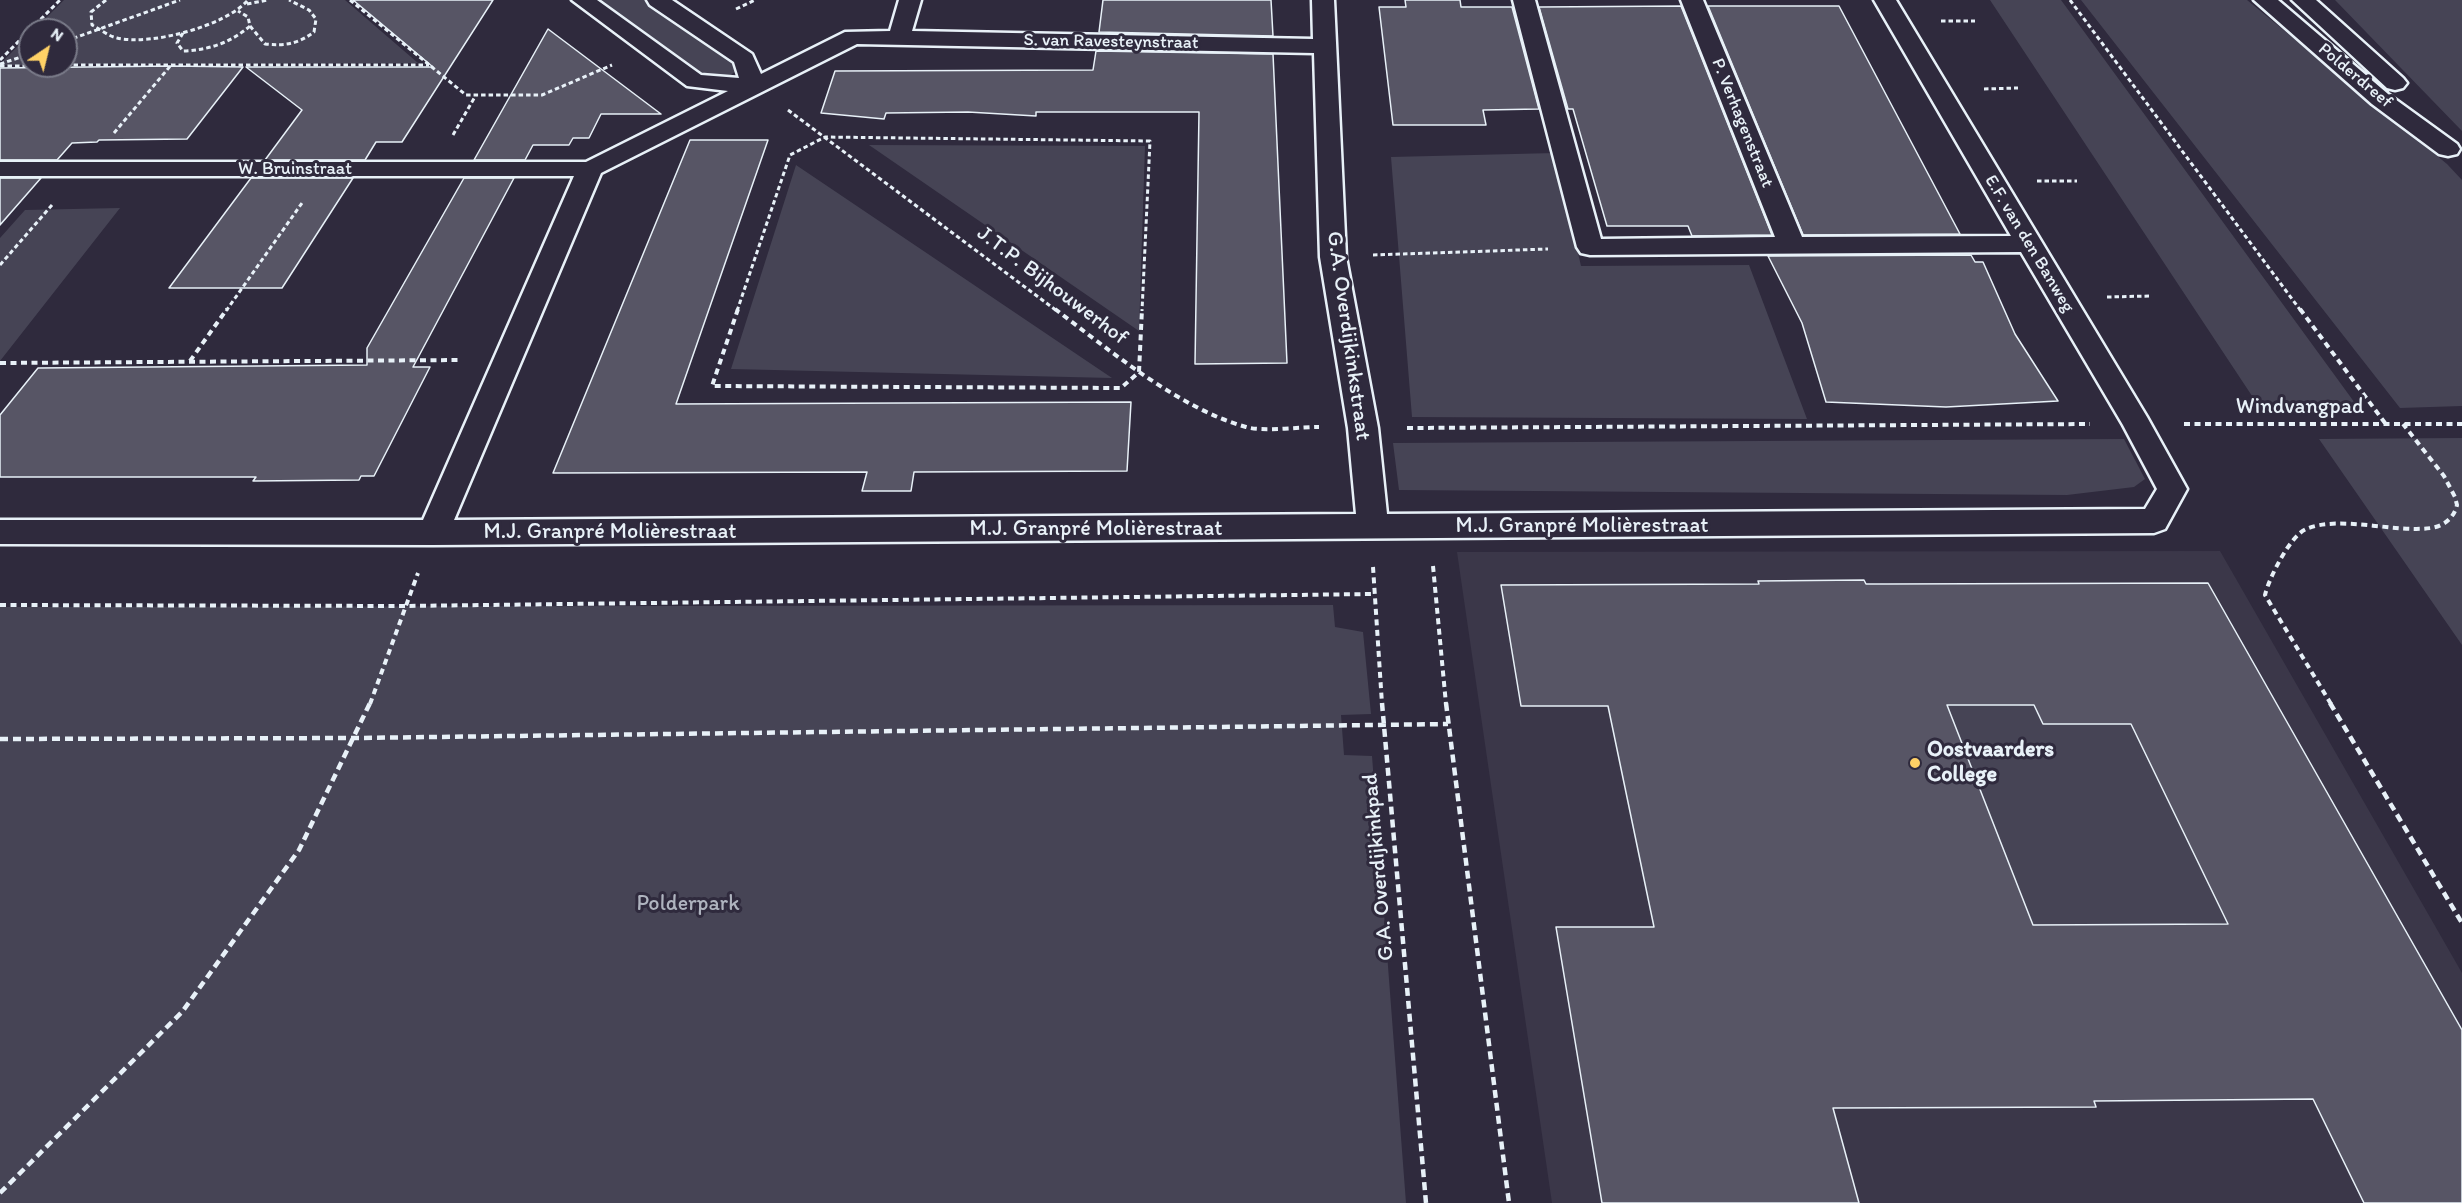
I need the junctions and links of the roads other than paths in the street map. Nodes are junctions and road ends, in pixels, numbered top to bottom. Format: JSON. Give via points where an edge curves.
{"nodes":[{"id":1,"x":583,"y":0,"type":"edge"},
{"id":2,"x":658,"y":0,"type":"edge"},
{"id":3,"x":910,"y":0,"type":"edge"},
{"id":4,"x":1323,"y":0,"type":"edge"},
{"id":5,"x":1524,"y":0,"type":"edge"},
{"id":6,"x":1692,"y":0,"type":"edge"},
{"id":7,"x":1885,"y":0,"type":"edge"},
{"id":8,"x":2265,"y":0,"type":"edge"},
{"id":9,"x":2303,"y":0,"type":"edge"},
{"id":10,"x":899,"y":39,"type":"junction"},
{"id":11,"x":1324,"y":46,"type":"junction"},
{"id":12,"x":753,"y":86,"type":"junction"},
{"id":13,"x":2455,"y":156,"type":"edge"},
{"id":14,"x":0,"y":169,"type":"edge"},
{"id":15,"x":590,"y":169,"type":"junction"},
{"id":16,"x":2029,"y":244,"type":"junction"},
{"id":17,"x":1792,"y":246,"type":"junction"},
{"id":18,"x":2172,"y":489,"type":"joint"},
{"id":19,"x":1373,"y":527,"type":"junction"},
{"id":20,"x":0,"y":532,"type":"edge"},
{"id":21,"x":433,"y":532,"type":"junction"}],
"edges":[{"from":1,"to":12,"type":"street","via":[[695,81]]},
{"from":2,"to":12,"type":"street","via":[[744,59]]},
{"from":3,"to":10,"type":"street"},
{"from":4,"to":11,"type":"street","name":"G.A. Overdijkinkstraat"},
{"from":5,"to":17,"type":"street","via":[[1590,247]]},
{"from":6,"to":17,"type":"street","name":"P. Verhagenstraat"},
{"from":7,"to":16,"type":"street","name":"E.F. van den Banweg"},
{"from":8,"to":13,"type":"street","name":"Polderdreef","via":[[2380,99]]},
{"from":9,"to":13,"type":"street","name":"Polderdreef","via":[[2414,101]]},
{"from":10,"to":11,"type":"street","name":"S. van Ravesteynstraat"},
{"from":10,"to":12,"type":"street","name":"S. van Ravesteynstraat","via":[[853,37]]},
{"from":11,"to":19,"type":"street","name":"G.A. Overdijkinkstraat","via":[[1333,256],[1363,428]]},
{"from":12,"to":15,"type":"street","name":"W. Bruinstraat"},
{"from":14,"to":15,"type":"street","name":"W. Bruinstraat"},
{"from":15,"to":21,"type":"street"},
{"from":16,"to":17,"type":"street"},
{"from":16,"to":18,"type":"street","name":"E.F. van den Banweg"},
{"from":18,"to":19,"type":"street","name":"M.J. Granpré Molièrestraat","via":[[2154,521]]},
{"from":19,"to":21,"type":"street","name":"M.J. Granpré Molièrestraat"},
{"from":20,"to":21,"type":"street","name":"M.J. Granpré Molièrestraat"}]}
